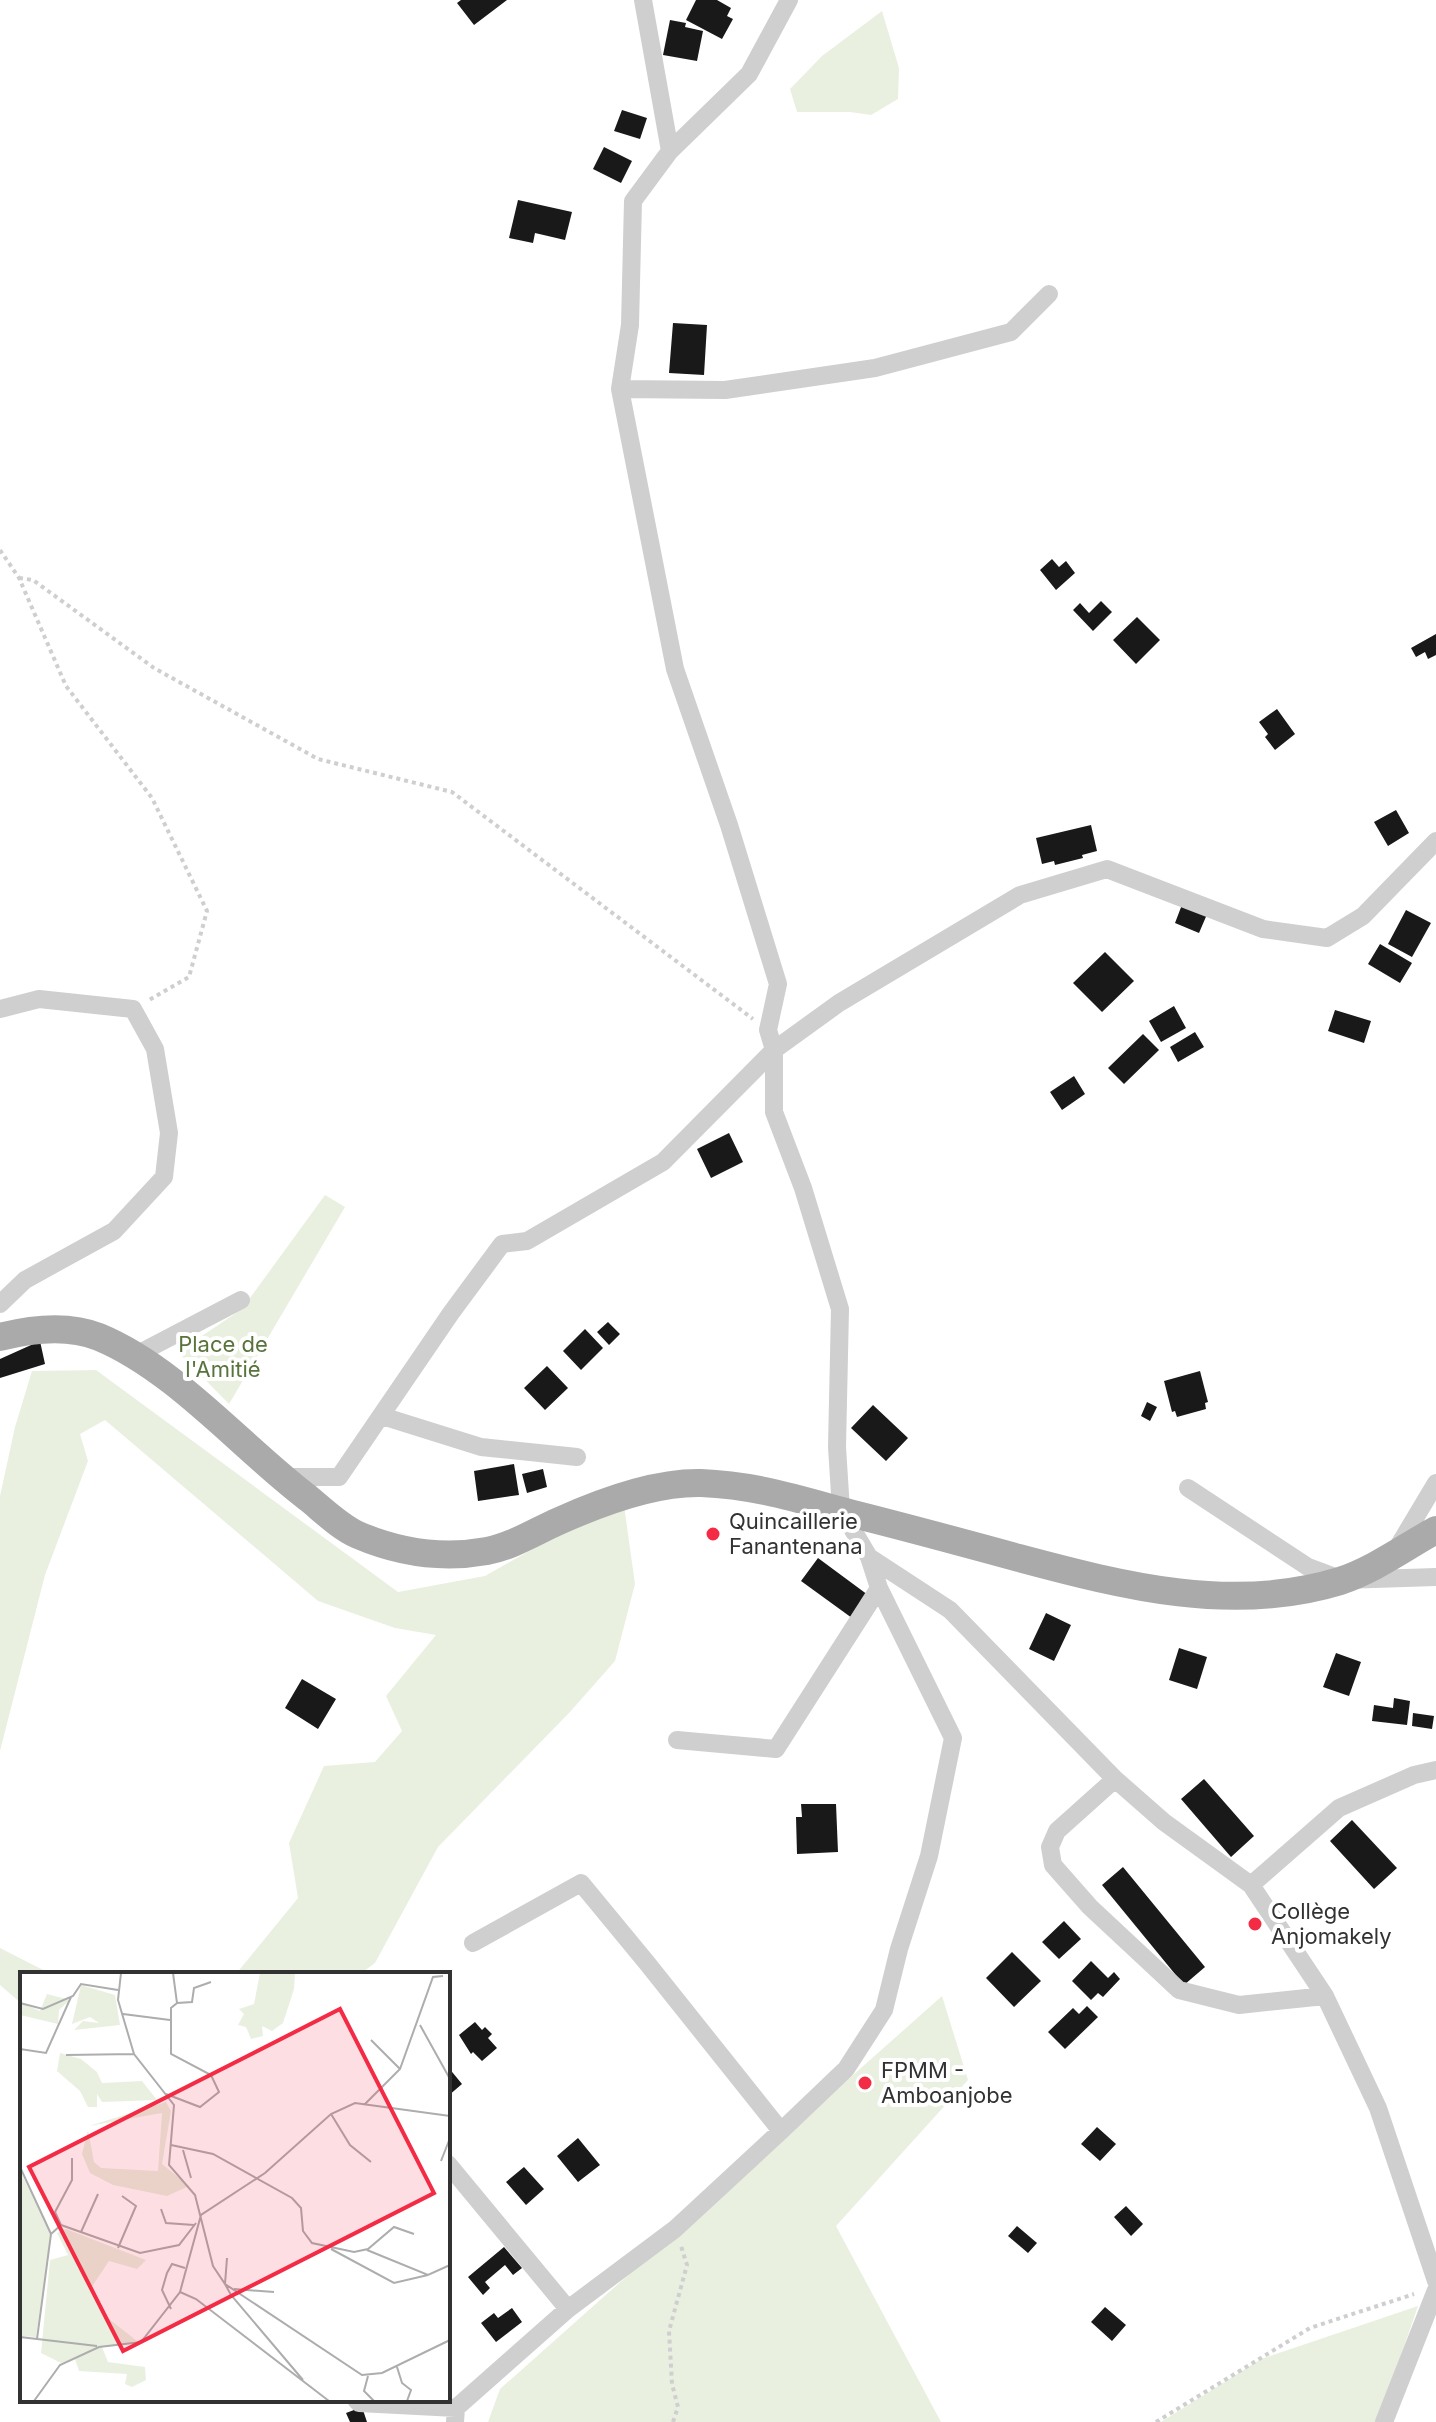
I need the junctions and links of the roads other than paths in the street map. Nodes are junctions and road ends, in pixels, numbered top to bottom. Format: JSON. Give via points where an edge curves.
{"nodes":[{"id":1,"x":643,"y":0,"type":"edge"},
{"id":2,"x":789,"y":0,"type":"edge"},
{"id":3,"x":670,"y":151,"type":"junction"},
{"id":4,"x":1049,"y":294,"type":"dead end"},
{"id":5,"x":620,"y":389,"type":"junction"},
{"id":6,"x":1436,"y":841,"type":"edge"},
{"id":7,"x":0,"y":1009,"type":"edge"},
{"id":8,"x":774,"y":1050,"type":"junction"},
{"id":9,"x":241,"y":1300,"type":"dead end"},
{"id":10,"x":0,"y":1304,"type":"edge"},
{"id":11,"x":0,"y":1337,"type":"edge"},
{"id":12,"x":134,"y":1356,"type":"junction"},
{"id":13,"x":382,"y":1416,"type":"junction"},
{"id":14,"x":577,"y":1457,"type":"dead end"},
{"id":15,"x":281,"y":1477,"type":"junction"},
{"id":16,"x":1436,"y":1483,"type":"edge"},
{"id":17,"x":1188,"y":1488,"type":"dead end"},
{"id":18,"x":841,"y":1510,"type":"junction"},
{"id":19,"x":1436,"y":1530,"type":"edge"},
{"id":20,"x":1395,"y":1553,"type":"junction"},
{"id":21,"x":869,"y":1557,"type":"junction"},
{"id":22,"x":1436,"y":1577,"type":"edge"},
{"id":23,"x":1343,"y":1580,"type":"junction"},
{"id":24,"x":879,"y":1588,"type":"junction"},
{"id":25,"x":677,"y":1740,"type":"dead end"},
{"id":26,"x":1436,"y":1770,"type":"edge"},
{"id":27,"x":1115,"y":1779,"type":"junction"},
{"id":28,"x":1251,"y":1885,"type":"junction"},
{"id":29,"x":473,"y":1943,"type":"dead end"},
{"id":30,"x":1325,"y":1996,"type":"junction"},
{"id":31,"x":781,"y":2131,"type":"junction"},
{"id":32,"x":450,"y":2166,"type":"edge"},
{"id":33,"x":1431,"y":2287,"type":"edge"},
{"id":34,"x":568,"y":2309,"type":"junction"},
{"id":35,"x":358,"y":2402,"type":"edge"},
{"id":36,"x":456,"y":2415,"type":"edge"},
{"id":37,"x":1384,"y":2422,"type":"edge"}],
"edges":[{"from":1,"to":3,"type":"street"},
{"from":2,"to":3,"type":"street","via":[[749,74]]},
{"from":3,"to":5,"type":"street","via":[[633,201],[630,325]]},
{"from":4,"to":5,"type":"street","via":[[1011,332],[875,368],[725,390]]},
{"from":5,"to":8,"type":"street","via":[[675,669],[778,984],[768,1030]]},
{"from":6,"to":8,"type":"street","via":[[1363,916],[1327,938],[1263,929],[1107,869],[1020,895],[839,1003]]},
{"from":7,"to":10,"type":"street","via":[[39,999],[133,1009],[155,1049],[169,1133],[164,1177],[114,1231],[25,1280]]},
{"from":8,"to":13,"type":"street","via":[[663,1162],[527,1241],[502,1244]]},
{"from":8,"to":18,"type":"street","via":[[774,1112],[840,1309]]},
{"from":9,"to":12,"type":"street"},
{"from":11,"to":12,"type":"main road","via":[[73,1331]]},
{"from":12,"to":15,"type":"main road","via":[[170,1380]]},
{"from":13,"to":14,"type":"street","via":[[481,1447]]},
{"from":13,"to":15,"type":"street","via":[[339,1477]]},
{"from":15,"to":18,"type":"main road","via":[[353,1533],[393,1549],[427,1554],[488,1550],[623,1498],[699,1483],[770,1490]]},
{"from":16,"to":20,"type":"street"},
{"from":17,"to":23,"type":"street","via":[[1308,1567]]},
{"from":18,"to":21,"type":"street"},
{"from":18,"to":23,"type":"main road","via":[[1064,1570],[1193,1595],[1256,1597]]},
{"from":19,"to":20,"type":"main road"},
{"from":20,"to":23,"type":"main road"},
{"from":21,"to":24,"type":"street"},
{"from":21,"to":27,"type":"street","via":[[950,1610]]},
{"from":22,"to":23,"type":"street"},
{"from":24,"to":25,"type":"street","via":[[776,1749]]},
{"from":24,"to":31,"type":"street","via":[[953,1738],[929,1856],[884,2010],[846,2069]]},
{"from":26,"to":28,"type":"street","via":[[1339,1808]]},
{"from":27,"to":28,"type":"street"},
{"from":27,"to":30,"type":"street","via":[[1057,1831],[1050,1847],[1053,1865],[1090,1907],[1179,1990],[1239,2005]]},
{"from":28,"to":30,"type":"street"},
{"from":29,"to":31,"type":"street","via":[[581,1883]]},
{"from":30,"to":33,"type":"street","via":[[1378,2108]]},
{"from":31,"to":34,"type":"street","via":[[675,2229]]},
{"from":32,"to":34,"type":"street"},
{"from":33,"to":37,"type":"street"},
{"from":34,"to":36,"type":"street"},
{"from":35,"to":36,"type":"street"}]}
